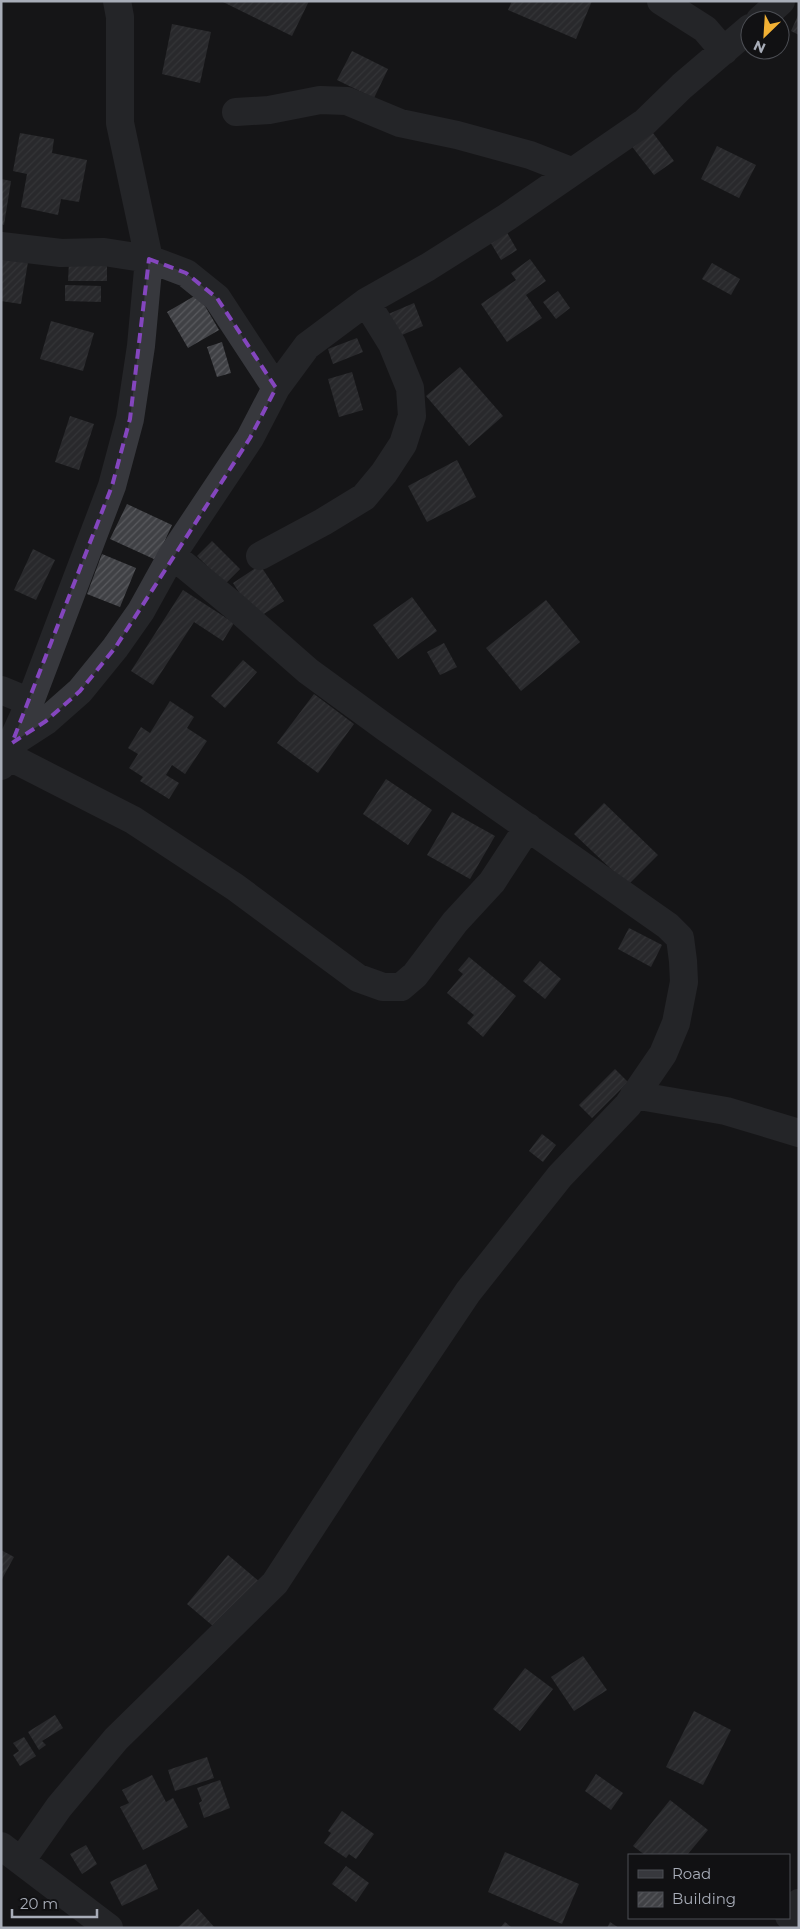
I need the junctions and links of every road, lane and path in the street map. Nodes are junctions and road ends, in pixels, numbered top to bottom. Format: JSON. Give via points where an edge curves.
{"nodes":[{"id":1,"x":116,"y":1,"type":"edge"},
{"id":2,"x":661,"y":1,"type":"edge"},
{"id":3,"x":781,"y":1,"type":"edge"},
{"id":4,"x":771,"y":10,"type":"edge"},
{"id":5,"x":740,"y":37,"type":"edge"},
{"id":6,"x":724,"y":51,"type":"junction"},
{"id":7,"x":236,"y":112,"type":"dead end"},
{"id":8,"x":571,"y":171,"type":"junction"},
{"id":9,"x":1,"y":246,"type":"edge"},
{"id":10,"x":149,"y":259,"type":"junction"},
{"id":11,"x":366,"y":302,"type":"junction"},
{"id":12,"x":276,"y":388,"type":"junction"},
{"id":13,"x":172,"y":555,"type":"junction"},
{"id":14,"x":260,"y":556,"type":"dead end"},
{"id":15,"x":1,"y":690,"type":"edge"},
{"id":16,"x":30,"y":702,"type":"junction"},
{"id":17,"x":6,"y":755,"type":"edge"},
{"id":18,"x":528,"y":827,"type":"junction"},
{"id":19,"x":634,"y":1095,"type":"junction"},
{"id":20,"x":799,"y":1133,"type":"edge"},
{"id":21,"x":11,"y":1854,"type":"edge"},
{"id":22,"x":799,"y":1903,"type":"edge"},
{"id":23,"x":790,"y":1914,"type":"edge"},
{"id":24,"x":109,"y":1928,"type":"edge"}],
"edges":[{"from":1,"to":10,"type":"street","via":[[120,17],[120,123]]},
{"from":2,"to":6,"type":"street","via":[[705,29]]},
{"from":3,"to":4,"type":"street"},
{"from":5,"to":6,"type":"street"},
{"from":6,"to":8,"type":"street","via":[[645,122]]},
{"from":7,"to":8,"type":"street","via":[[269,110],[320,100],[347,101],[400,123],[530,155]]},
{"from":8,"to":11,"type":"street","via":[[428,267]]},
{"from":9,"to":10,"type":"street","via":[[61,254],[104,252]]},
{"from":10,"to":12,"type":"street","via":[[186,273],[217,298]]},
{"from":10,"to":16,"type":"street","via":[[142,346],[130,419],[112,486]]},
{"from":11,"to":12,"type":"street","via":[[307,346]]},
{"from":11,"to":14,"type":"street","via":[[392,344],[410,388],[412,416],[403,444],[364,497]]},
{"from":12,"to":13,"type":"street","via":[[250,438]]},
{"from":13,"to":17,"type":"street","via":[[141,611],[80,691]]},
{"from":13,"to":18,"type":"street","via":[[308,671]]},
{"from":15,"to":16,"type":"street"},
{"from":16,"to":17,"type":"street"},
{"from":17,"to":18,"type":"street","via":[[133,820],[235,887],[358,978],[383,987],[401,987],[415,975],[455,922],[492,882]]},
{"from":18,"to":19,"type":"street","via":[[668,926],[680,938],[684,982],[676,1023],[663,1054]]},
{"from":19,"to":20,"type":"street","via":[[726,1111]]},
{"from":19,"to":21,"type":"street","via":[[560,1176],[468,1292],[275,1583],[116,1739],[59,1807]]},
{"from":21,"to":24,"type":"street"},
{"from":22,"to":23,"type":"street"}]}
